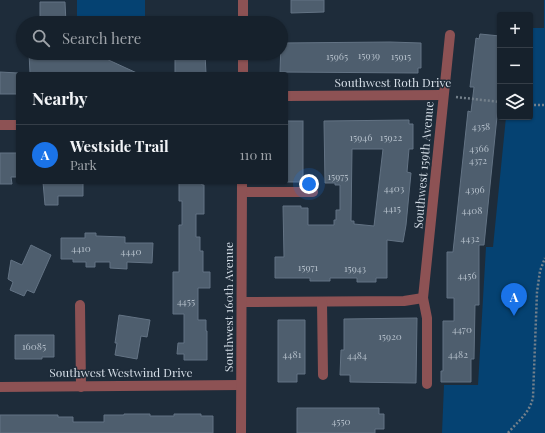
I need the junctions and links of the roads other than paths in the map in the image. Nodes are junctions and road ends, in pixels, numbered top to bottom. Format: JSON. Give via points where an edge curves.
{"nodes":[{"id":1,"x":242,"y":0,"type":"edge"},
{"id":2,"x":242,"y":16,"type":"edge"},
{"id":3,"x":450,"y":34,"type":"dead end"},
{"id":4,"x":242,"y":60,"type":"edge"},
{"id":5,"x":243,"y":72,"type":"edge"},
{"id":6,"x":443,"y":95,"type":"junction"},
{"id":7,"x":288,"y":96,"type":"edge"},
{"id":8,"x":0,"y":125,"type":"edge"},
{"id":9,"x":16,"y":125,"type":"edge"},
{"id":10,"x":242,"y":187,"type":"edge"},
{"id":11,"x":313,"y":192,"type":"dead end"},
{"id":12,"x":424,"y":298,"type":"junction"},
{"id":13,"x":242,"y":302,"type":"junction"},
{"id":14,"x":322,"y":302,"type":"junction"},
{"id":15,"x":80,"y":305,"type":"dead end"},
{"id":16,"x":323,"y":375,"type":"dead end"},
{"id":17,"x":427,"y":384,"type":"dead end"},
{"id":18,"x":241,"y":385,"type":"junction"},
{"id":19,"x":0,"y":387,"type":"edge"},
{"id":20,"x":81,"y":387,"type":"junction"},
{"id":21,"x":242,"y":433,"type":"edge"}],
"edges":[{"from":1,"to":2,"type":"street"},
{"from":3,"to":6,"type":"street","name":"Southwest 159th Avenue"},
{"from":4,"to":5,"type":"street"},
{"from":6,"to":7,"type":"street","name":"Southwest Roth Drive"},
{"from":6,"to":12,"type":"street","name":"Southwest 159th Avenue"},
{"from":8,"to":9,"type":"street"},
{"from":10,"to":11,"type":"street"},
{"from":10,"to":13,"type":"street","name":"Southwest 160th Avenue"},
{"from":12,"to":14,"type":"street","via":[[404,301]]},
{"from":12,"to":17,"type":"street","name":"Southwest 159th Avenue","via":[[427,318]]},
{"from":13,"to":14,"type":"street"},
{"from":13,"to":18,"type":"street","name":"Southwest 160th Avenue"},
{"from":14,"to":16,"type":"street"},
{"from":15,"to":20,"type":"street"},
{"from":18,"to":20,"type":"street","name":"Southwest Westwind Drive"},
{"from":18,"to":21,"type":"street","name":"Southwest 160th Avenue"},
{"from":19,"to":20,"type":"street","name":"Southwest Westwind Drive"}]}
